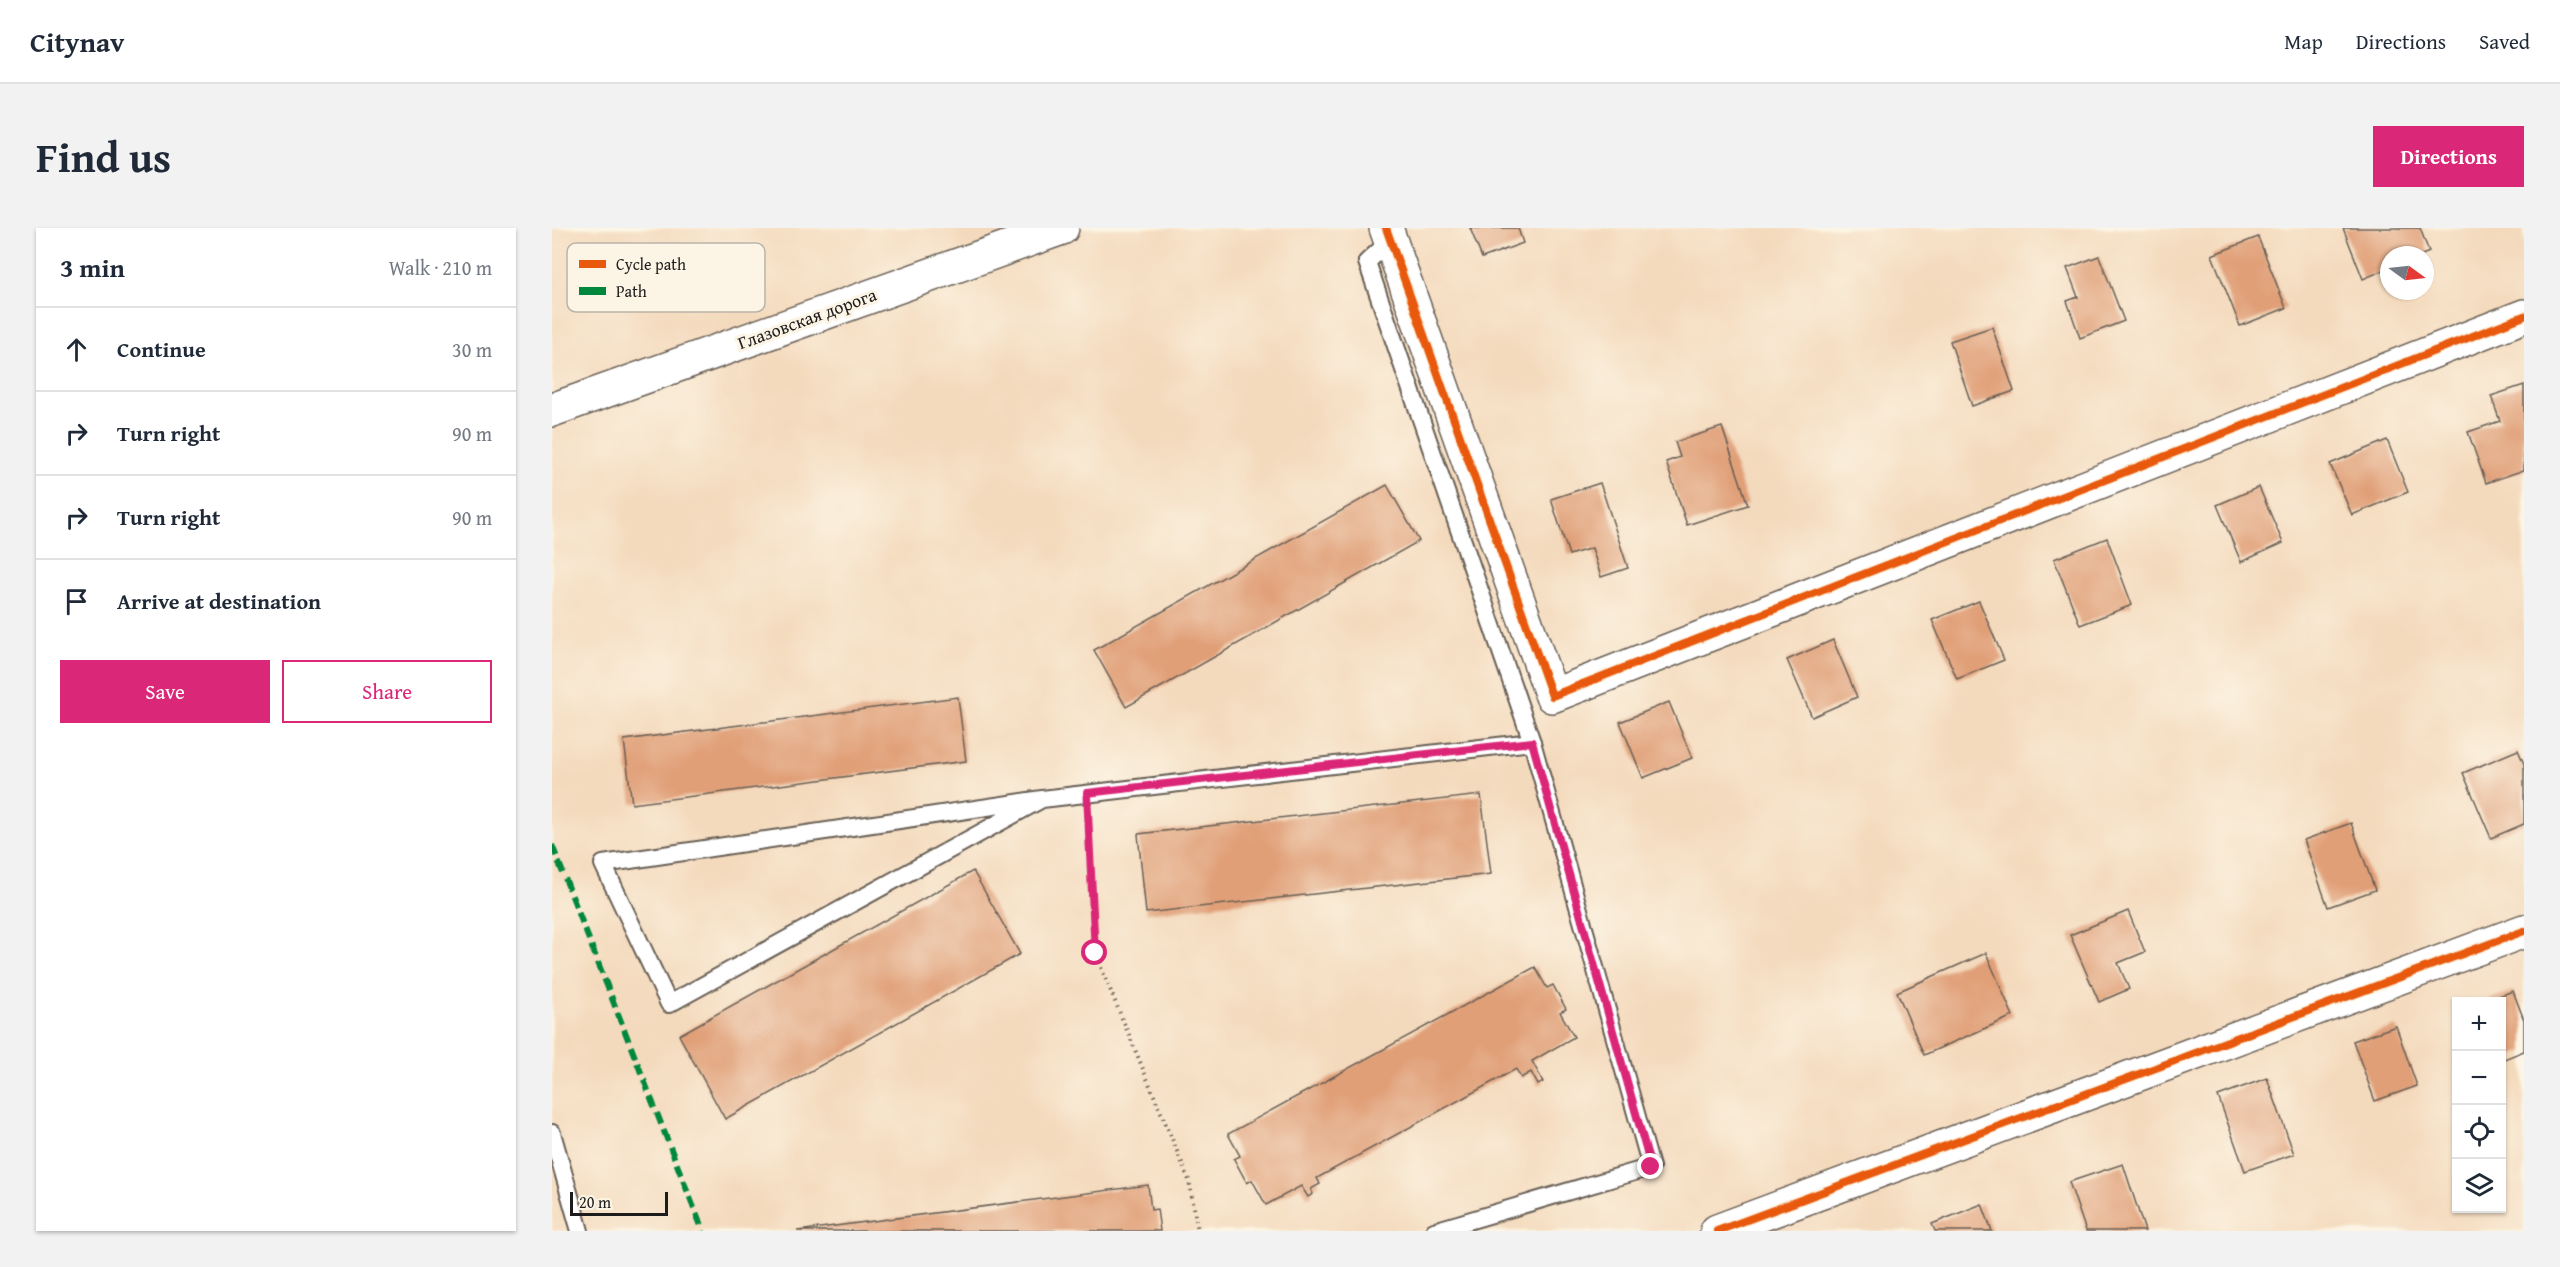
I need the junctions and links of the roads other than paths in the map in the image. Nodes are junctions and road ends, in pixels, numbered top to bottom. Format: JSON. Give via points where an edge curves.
{"nodes":[{"id":1,"x":1062,"y":228,"type":"edge"},
{"id":2,"x":1388,"y":235,"type":"edge"},
{"id":3,"x":2524,"y":316,"type":"edge"},
{"id":4,"x":552,"y":410,"type":"edge"},
{"id":5,"x":1532,"y":742,"type":"junction"},
{"id":6,"x":1042,"y":799,"type":"junction"},
{"id":7,"x":2524,"y":932,"type":"edge"},
{"id":8,"x":552,"y":1133,"type":"edge"},
{"id":9,"x":580,"y":1231,"type":"edge"},
{"id":10,"x":1434,"y":1231,"type":"edge"},
{"id":11,"x":1717,"y":1231,"type":"edge"}],
"edges":[{"from":1,"to":4,"type":"street","name":"Глазовская дорога"},
{"from":2,"to":3,"type":"street","via":[[1552,696]]},
{"from":2,"to":5,"type":"lane","via":[[1368,262]]},
{"from":5,"to":6,"type":"lane"},
{"from":5,"to":10,"type":"lane","via":[[1651,1167]]},
{"from":6,"to":6,"type":"lane","via":[[669,1004],[603,864],[684,852]]},
{"from":7,"to":11,"type":"street"},
{"from":8,"to":9,"type":"lane"}]}
